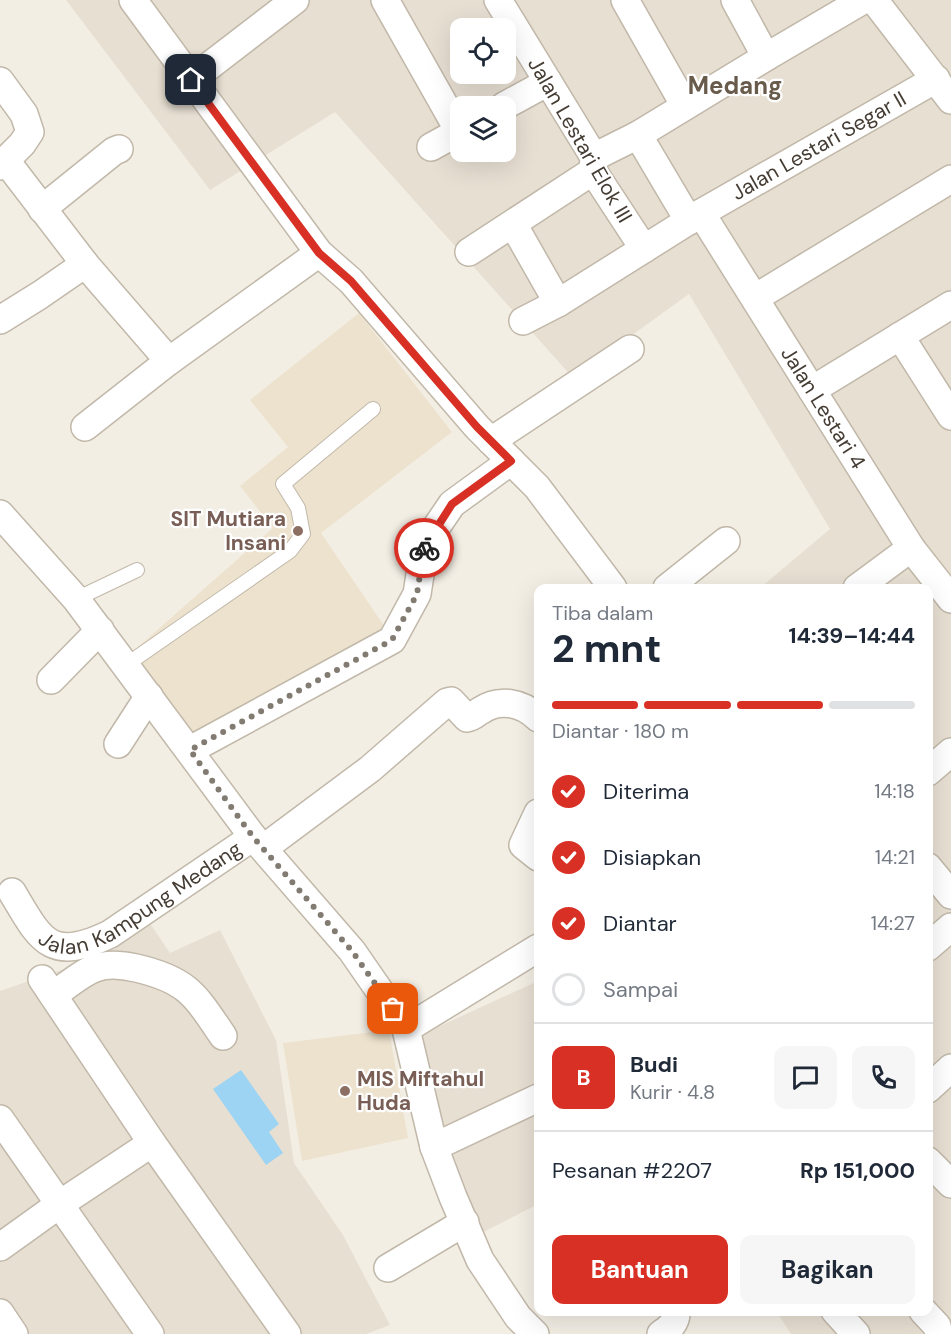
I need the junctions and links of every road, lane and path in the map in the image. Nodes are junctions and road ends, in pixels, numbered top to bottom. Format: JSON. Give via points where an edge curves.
{"nodes":[{"id":1,"x":133,"y":0,"type":"edge"},
{"id":2,"x":295,"y":0,"type":"edge"},
{"id":3,"x":386,"y":0,"type":"edge"},
{"id":4,"x":498,"y":0,"type":"edge"},
{"id":5,"x":625,"y":0,"type":"edge"},
{"id":6,"x":735,"y":0,"type":"edge"},
{"id":7,"x":863,"y":0,"type":"edge"},
{"id":8,"x":874,"y":0,"type":"edge"},
{"id":9,"x":766,"y":57,"type":"junction"},
{"id":10,"x":191,"y":80,"type":"junction"},
{"id":11,"x":0,"y":81,"type":"edge"},
{"id":12,"x":549,"y":82,"type":"junction"},
{"id":13,"x":943,"y":89,"type":"edge"},
{"id":14,"x":516,"y":100,"type":"edge"},
{"id":15,"x":685,"y":106,"type":"junction"},
{"id":16,"x":450,"y":113,"type":"edge"},
{"id":17,"x":638,"y":135,"type":"junction"},
{"id":18,"x":450,"y":137,"type":"edge"},
{"id":19,"x":431,"y":147,"type":"dead end"},
{"id":20,"x":119,"y":149,"type":"dead end"},
{"id":21,"x":3,"y":163,"type":"edge"},
{"id":22,"x":593,"y":164,"type":"junction"},
{"id":23,"x":951,"y":179,"type":"edge"},
{"id":24,"x":42,"y":209,"type":"junction"},
{"id":25,"x":695,"y":217,"type":"junction"},
{"id":26,"x":513,"y":224,"type":"junction"},
{"id":27,"x":644,"y":249,"type":"junction"},
{"id":28,"x":469,"y":252,"type":"dead end"},
{"id":29,"x":319,"y":253,"type":"junction"},
{"id":30,"x":85,"y":264,"type":"junction"},
{"id":31,"x":755,"y":298,"type":"junction"},
{"id":32,"x":558,"y":303,"type":"junction"},
{"id":33,"x":951,"y":305,"type":"edge"},
{"id":34,"x":0,"y":320,"type":"edge"},
{"id":35,"x":523,"y":321,"type":"dead end"},
{"id":36,"x":900,"y":336,"type":"junction"},
{"id":37,"x":630,"y":349,"type":"dead end"},
{"id":38,"x":169,"y":362,"type":"junction"},
{"id":39,"x":812,"y":390,"type":"junction"},
{"id":40,"x":373,"y":409,"type":"dead end"},
{"id":41,"x":951,"y":416,"type":"edge"},
{"id":42,"x":86,"y":427,"type":"dead end"},
{"id":43,"x":491,"y":441,"type":"junction"},
{"id":44,"x":511,"y":461,"type":"junction"},
{"id":45,"x":4,"y":524,"type":"edge"},
{"id":46,"x":726,"y":541,"type":"dead end"},
{"id":47,"x":911,"y":548,"type":"junction"},
{"id":48,"x":137,"y":570,"type":"dead end"},
{"id":49,"x":610,"y":584,"type":"edge"},
{"id":50,"x":672,"y":584,"type":"edge"},
{"id":51,"x":862,"y":584,"type":"edge"},
{"id":52,"x":948,"y":589,"type":"edge"},
{"id":53,"x":76,"y":599,"type":"junction"},
{"id":54,"x":100,"y":630,"type":"junction"},
{"id":55,"x":126,"y":665,"type":"junction"},
{"id":56,"x":51,"y":680,"type":"dead end"},
{"id":57,"x":149,"y":696,"type":"junction"},
{"id":58,"x":534,"y":713,"type":"edge"},
{"id":59,"x":118,"y":744,"type":"dead end"},
{"id":60,"x":190,"y":750,"type":"junction"},
{"id":61,"x":534,"y":822,"type":"edge"},
{"id":62,"x":259,"y":843,"type":"junction"},
{"id":63,"x":534,"y":854,"type":"edge"},
{"id":64,"x":933,"y":873,"type":"edge"},
{"id":65,"x":12,"y":892,"type":"dead end"},
{"id":66,"x":951,"y":895,"type":"edge"},
{"id":67,"x":951,"y":927,"type":"edge"},
{"id":68,"x":933,"y":943,"type":"edge"},
{"id":69,"x":534,"y":950,"type":"edge"},
{"id":70,"x":406,"y":1029,"type":"junction"},
{"id":71,"x":222,"y":1036,"type":"dead end"},
{"id":72,"x":951,"y":1068,"type":"edge"},
{"id":73,"x":933,"y":1084,"type":"edge"},
{"id":74,"x":534,"y":1100,"type":"edge"},
{"id":75,"x":0,"y":1119,"type":"edge"},
{"id":76,"x":152,"y":1143,"type":"junction"},
{"id":77,"x":434,"y":1147,"type":"junction"},
{"id":78,"x":933,"y":1166,"type":"edge"},
{"id":79,"x":951,"y":1184,"type":"edge"},
{"id":80,"x":60,"y":1204,"type":"junction"},
{"id":81,"x":465,"y":1222,"type":"junction"},
{"id":82,"x":0,"y":1247,"type":"edge"},
{"id":83,"x":388,"y":1268,"type":"dead end"},
{"id":84,"x":0,"y":1313,"type":"edge"},
{"id":85,"x":676,"y":1316,"type":"edge"},
{"id":86,"x":840,"y":1316,"type":"edge"},
{"id":87,"x":928,"y":1316,"type":"edge"},
{"id":88,"x":14,"y":1334,"type":"edge"},
{"id":89,"x":150,"y":1334,"type":"edge"},
{"id":90,"x":287,"y":1334,"type":"edge"},
{"id":91,"x":535,"y":1334,"type":"edge"},
{"id":92,"x":661,"y":1334,"type":"edge"},
{"id":93,"x":856,"y":1334,"type":"edge"},
{"id":94,"x":939,"y":1334,"type":"edge"}],
"edges":[{"from":1,"to":10,"type":"street"},
{"from":2,"to":10,"type":"street"},
{"from":3,"to":16,"type":"street"},
{"from":4,"to":12,"type":"street","name":"Jalan Lestari Elok III"},
{"from":5,"to":15,"type":"street"},
{"from":6,"to":9,"type":"street"},
{"from":7,"to":9,"type":"street"},
{"from":8,"to":13,"type":"street"},
{"from":9,"to":15,"type":"street"},
{"from":10,"to":29,"type":"street"},
{"from":11,"to":21,"type":"street","via":[[24,114],[30,132]]},
{"from":12,"to":14,"type":"street"},
{"from":12,"to":22,"type":"street","name":"Jalan Lestari Elok III"},
{"from":13,"to":25,"type":"street","name":"Jalan Lestari Segar II"},
{"from":15,"to":17,"type":"street"},
{"from":17,"to":22,"type":"street"},
{"from":17,"to":25,"type":"street","name":"Jalan Lestari 4"},
{"from":18,"to":19,"type":"street"},
{"from":20,"to":24,"type":"street"},
{"from":21,"to":24,"type":"street","via":[[13,169]]},
{"from":22,"to":26,"type":"street"},
{"from":22,"to":27,"type":"street","name":"Jalan Lestari Elok III"},
{"from":23,"to":31,"type":"street"},
{"from":24,"to":30,"type":"street"},
{"from":25,"to":27,"type":"street","name":"Jalan Lestari Segar II"},
{"from":25,"to":31,"type":"street","name":"Jalan Lestari 4"},
{"from":26,"to":28,"type":"street"},
{"from":26,"to":32,"type":"street"},
{"from":27,"to":32,"type":"street","name":"Jalan Lestari Segar II"},
{"from":29,"to":38,"type":"street"},
{"from":29,"to":43,"type":"street","via":[[351,281]]},
{"from":30,"to":34,"type":"street"},
{"from":30,"to":38,"type":"street"},
{"from":31,"to":39,"type":"street","name":"Jalan Lestari 4"},
{"from":32,"to":35,"type":"street","name":"Jalan Lestari Segar II"},
{"from":33,"to":36,"type":"street"},
{"from":36,"to":39,"type":"street"},
{"from":36,"to":41,"type":"street"},
{"from":37,"to":43,"type":"street"},
{"from":38,"to":42,"type":"street"},
{"from":39,"to":47,"type":"street","name":"Jalan Lestari 4"},
{"from":40,"to":55,"type":"lane","via":[[283,484],[298,508],[303,534],[291,551]]},
{"from":43,"to":44,"type":"street"},
{"from":44,"to":49,"type":"street","via":[[537,487]]},
{"from":44,"to":60,"type":"street","via":[[452,504],[437,526],[424,549],[417,594],[392,640]]},
{"from":45,"to":53,"type":"street"},
{"from":46,"to":50,"type":"street"},
{"from":47,"to":51,"type":"street"},
{"from":47,"to":52,"type":"street","name":"Jalan Lestari 4"},
{"from":48,"to":53,"type":"lane"},
{"from":53,"to":54,"type":"street"},
{"from":54,"to":55,"type":"street"},
{"from":54,"to":56,"type":"street"},
{"from":55,"to":57,"type":"street"},
{"from":57,"to":59,"type":"street"},
{"from":57,"to":60,"type":"street"},
{"from":58,"to":62,"type":"street","name":"Jalan Kampung Medang","via":[[502,702],[467,718],[451,701],[447,702],[370,769]]},
{"from":60,"to":62,"type":"street"},
{"from":61,"to":63,"type":"street","via":[[523,845]]},
{"from":62,"to":65,"type":"street","name":"Jalan Kampung Medang","via":[[110,934],[73,947],[47,942]]},
{"from":62,"to":70,"type":"street","via":[[352,951]]},
{"from":64,"to":66,"type":"street"},
{"from":67,"to":68,"type":"street"},
{"from":69,"to":70,"type":"street"},
{"from":70,"to":77,"type":"street"},
{"from":71,"to":76,"type":"street","via":[[199,1001],[180,983],[161,974],[109,965],[47,987]]},
{"from":72,"to":73,"type":"street"},
{"from":74,"to":77,"type":"street"},
{"from":75,"to":80,"type":"street"},
{"from":76,"to":80,"type":"street"},
{"from":76,"to":90,"type":"street"},
{"from":77,"to":81,"type":"street"},
{"from":78,"to":79,"type":"street"},
{"from":80,"to":82,"type":"street"},
{"from":80,"to":89,"type":"street"},
{"from":81,"to":83,"type":"street"},
{"from":81,"to":91,"type":"street","via":[[494,1283]]},
{"from":84,"to":88,"type":"street"},
{"from":85,"to":92,"type":"street","via":[[675,1322]]},
{"from":86,"to":93,"type":"street"},
{"from":87,"to":94,"type":"street"}]}
